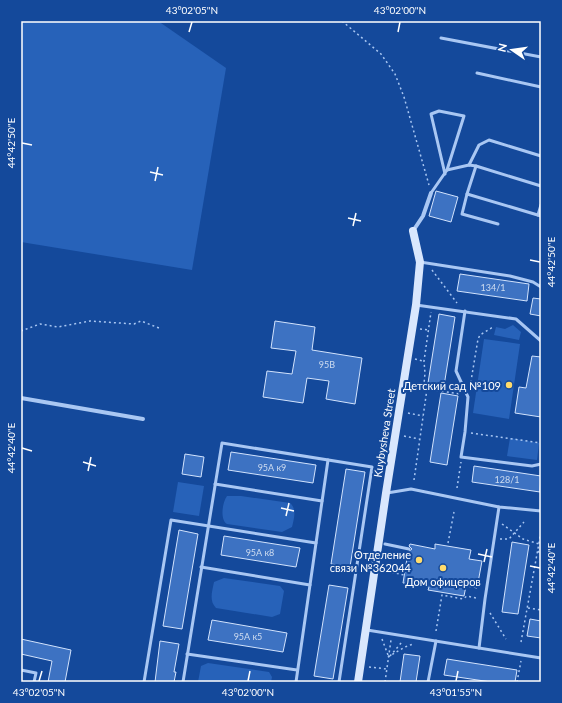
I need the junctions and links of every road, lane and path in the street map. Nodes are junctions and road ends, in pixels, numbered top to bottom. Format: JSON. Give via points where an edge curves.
{"nodes":[{"id":1,"x":342,"y":21,"type":"edge"},
{"id":2,"x":441,"y":38,"type":"dead end"},
{"id":3,"x":541,"y":57,"type":"edge"},
{"id":4,"x":477,"y":73,"type":"dead end"},
{"id":5,"x":541,"y":87,"type":"edge"},
{"id":6,"x":541,"y":156,"type":"edge"},
{"id":7,"x":469,"y":165,"type":"junction"},
{"id":8,"x":476,"y":166,"type":"junction"},
{"id":9,"x":447,"y":170,"type":"junction"},
{"id":10,"x":445,"y":174,"type":"junction"},
{"id":11,"x":541,"y":186,"type":"edge"},
{"id":12,"x":432,"y":193,"type":"junction"},
{"id":13,"x":467,"y":194,"type":"junction"},
{"id":14,"x":541,"y":205,"type":"edge"},
{"id":15,"x":540,"y":215,"type":"edge"},
{"id":16,"x":498,"y":224,"type":"dead end"},
{"id":17,"x":412,"y":232,"type":"joint"},
{"id":18,"x":420,"y":262,"type":"junction"},
{"id":19,"x":429,"y":266,"type":"dead end"},
{"id":20,"x":541,"y":287,"type":"edge"},
{"id":21,"x":457,"y":303,"type":"dead end"},
{"id":22,"x":416,"y":305,"type":"junction"},
{"id":23,"x":431,"y":311,"type":"dead end"},
{"id":24,"x":465,"y":311,"type":"junction"},
{"id":25,"x":493,"y":327,"type":"dead end"},
{"id":26,"x":159,"y":328,"type":"dead end"},
{"id":27,"x":418,"y":329,"type":"dead end"},
{"id":28,"x":428,"y":330,"type":"junction"},
{"id":29,"x":21,"y":331,"type":"edge"},
{"id":30,"x":541,"y":341,"type":"edge"},
{"id":31,"x":413,"y":359,"type":"dead end"},
{"id":32,"x":424,"y":361,"type":"junction"},
{"id":33,"x":427,"y":389,"type":"junction"},
{"id":34,"x":468,"y":396,"type":"junction"},
{"id":35,"x":21,"y":398,"type":"edge"},
{"id":36,"x":408,"y":413,"type":"dead end"},
{"id":37,"x":423,"y":416,"type":"junction"},
{"id":38,"x":143,"y":419,"type":"dead end"},
{"id":39,"x":465,"y":432,"type":"junction"},
{"id":40,"x":404,"y":436,"type":"dead end"},
{"id":41,"x":419,"y":439,"type":"junction"},
{"id":42,"x":541,"y":443,"type":"edge"},
{"id":43,"x":462,"y":457,"type":"junction"},
{"id":44,"x":328,"y":460,"type":"junction"},
{"id":45,"x":541,"y":464,"type":"edge"},
{"id":46,"x":414,"y":480,"type":"dead end"},
{"id":47,"x":215,"y":484,"type":"junction"},
{"id":48,"x":457,"y":488,"type":"dead end"},
{"id":49,"x":386,"y":494,"type":"junction"},
{"id":50,"x":322,"y":501,"type":"junction"},
{"id":51,"x":499,"y":507,"type":"junction"},
{"id":52,"x":541,"y":511,"type":"edge"},
{"id":53,"x":454,"y":512,"type":"dead end"},
{"id":54,"x":524,"y":522,"type":"dead end"},
{"id":55,"x":502,"y":524,"type":"dead end"},
{"id":56,"x":208,"y":526,"type":"junction"},
{"id":57,"x":541,"y":532,"type":"edge"},
{"id":58,"x":514,"y":533,"type":"junction"},
{"id":59,"x":500,"y":539,"type":"dead end"},
{"id":60,"x":316,"y":543,"type":"junction"},
{"id":61,"x":448,"y":543,"type":"dead end"},
{"id":62,"x":385,"y":544,"type":"dead end"},
{"id":63,"x":539,"y":544,"type":"junction"},
{"id":64,"x":409,"y":549,"type":"dead end"},
{"id":65,"x":538,"y":551,"type":"junction"},
{"id":66,"x":541,"y":551,"type":"edge"},
{"id":67,"x":541,"y":555,"type":"edge"},
{"id":68,"x":201,"y":567,"type":"junction"},
{"id":69,"x":381,"y":570,"type":"dead end"},
{"id":70,"x":404,"y":575,"type":"dead end"},
{"id":71,"x":310,"y":585,"type":"junction"},
{"id":72,"x":476,"y":598,"type":"dead end"},
{"id":73,"x":528,"y":608,"type":"junction"},
{"id":74,"x":541,"y":610,"type":"edge"},
{"id":75,"x":490,"y":613,"type":"dead end"},
{"id":76,"x":366,"y":630,"type":"junction"},
{"id":77,"x":436,"y":631,"type":"dead end"},
{"id":78,"x":382,"y":639,"type":"dead end"},
{"id":79,"x":506,"y":639,"type":"dead end"},
{"id":80,"x":391,"y":640,"type":"dead end"},
{"id":81,"x":436,"y":640,"type":"junction"},
{"id":82,"x":402,"y":642,"type":"dead end"},
{"id":83,"x":521,"y":642,"type":"dead end"},
{"id":84,"x":414,"y":644,"type":"dead end"},
{"id":85,"x":479,"y":648,"type":"junction"},
{"id":86,"x":187,"y":654,"type":"junction"},
{"id":87,"x":388,"y":657,"type":"junction"},
{"id":88,"x":541,"y":658,"type":"edge"},
{"id":89,"x":521,"y":662,"type":"dead end"},
{"id":90,"x":369,"y":667,"type":"dead end"},
{"id":91,"x":21,"y":670,"type":"edge"},
{"id":92,"x":297,"y":670,"type":"junction"},
{"id":93,"x":387,"y":670,"type":"junction"},
{"id":94,"x":34,"y":682,"type":"edge"},
{"id":95,"x":144,"y":682,"type":"edge"},
{"id":96,"x":183,"y":682,"type":"edge"},
{"id":97,"x":296,"y":682,"type":"edge"},
{"id":98,"x":339,"y":682,"type":"edge"},
{"id":99,"x":358,"y":682,"type":"edge"},
{"id":100,"x":385,"y":682,"type":"edge"},
{"id":101,"x":428,"y":682,"type":"edge"},
{"id":102,"x":517,"y":682,"type":"edge"}],
"edges":[{"from":1,"to":12,"type":"path","via":[[381,54],[395,74]]},
{"from":2,"to":3,"type":"lane"},
{"from":4,"to":5,"type":"lane"},
{"from":6,"to":7,"type":"lane","via":[[488,140],[479,145]]},
{"from":7,"to":8,"type":"lane"},
{"from":7,"to":9,"type":"lane"},
{"from":8,"to":11,"type":"lane"},
{"from":8,"to":13,"type":"lane"},
{"from":9,"to":10,"type":"lane"},
{"from":9,"to":10,"type":"lane","via":[[464,116],[439,111],[431,114]]},
{"from":10,"to":12,"type":"lane"},
{"from":12,"to":17,"type":"street","name":"Kuybysheva Street","via":[[423,216]]},
{"from":13,"to":15,"type":"lane"},
{"from":13,"to":16,"type":"lane","via":[[462,214]]},
{"from":14,"to":15,"type":"lane"},
{"from":17,"to":18,"type":"street","name":"Kuybysheva Street"},
{"from":18,"to":20,"type":"lane","via":[[510,276],[533,282]]},
{"from":18,"to":22,"type":"street","name":"Kuybysheva Street"},
{"from":19,"to":21,"type":"path"},
{"from":22,"to":24,"type":"lane"},
{"from":22,"to":49,"type":"street","name":"Kuybysheva Street"},
{"from":23,"to":28,"type":"path"},
{"from":24,"to":30,"type":"lane","via":[[516,319]]},
{"from":24,"to":34,"type":"lane","via":[[456,371]]},
{"from":25,"to":34,"type":"path","via":[[478,339]]},
{"from":26,"to":29,"type":"path","via":[[141,321],[134,324],[90,321],[58,327],[40,324]]},
{"from":27,"to":28,"type":"path"},
{"from":28,"to":32,"type":"path"},
{"from":31,"to":32,"type":"path"},
{"from":32,"to":33,"type":"path","via":[[424,384]]},
{"from":33,"to":34,"type":"path"},
{"from":33,"to":37,"type":"path"},
{"from":34,"to":39,"type":"lane"},
{"from":35,"to":38,"type":"street"},
{"from":36,"to":37,"type":"path"},
{"from":37,"to":41,"type":"path"},
{"from":39,"to":42,"type":"path"},
{"from":39,"to":43,"type":"lane"},
{"from":40,"to":41,"type":"path"},
{"from":41,"to":46,"type":"path"},
{"from":43,"to":45,"type":"lane","via":[[532,466]]},
{"from":43,"to":48,"type":"path"},
{"from":44,"to":47,"type":"lane","via":[[222,443]]},
{"from":44,"to":50,"type":"lane"},
{"from":44,"to":98,"type":"lane","via":[[372,467]]},
{"from":47,"to":50,"type":"lane"},
{"from":47,"to":56,"type":"lane"},
{"from":49,"to":51,"type":"lane","via":[[411,489]]},
{"from":49,"to":76,"type":"street","name":"Kuybysheva Street"},
{"from":50,"to":60,"type":"lane"},
{"from":51,"to":52,"type":"lane"},
{"from":51,"to":85,"type":"lane"},
{"from":53,"to":61,"type":"path"},
{"from":54,"to":58,"type":"path"},
{"from":55,"to":58,"type":"path"},
{"from":56,"to":60,"type":"lane"},
{"from":56,"to":68,"type":"lane"},
{"from":56,"to":95,"type":"lane","via":[[171,520]]},
{"from":57,"to":63,"type":"path"},
{"from":58,"to":59,"type":"path","via":[[509,539]]},
{"from":58,"to":63,"type":"path"},
{"from":60,"to":71,"type":"lane"},
{"from":62,"to":64,"type":"lane"},
{"from":63,"to":65,"type":"path"},
{"from":65,"to":66,"type":"path"},
{"from":65,"to":67,"type":"path"},
{"from":65,"to":73,"type":"path"},
{"from":68,"to":71,"type":"lane"},
{"from":68,"to":86,"type":"lane"},
{"from":69,"to":70,"type":"path"},
{"from":71,"to":92,"type":"lane"},
{"from":72,"to":77,"type":"path","via":[[467,596],[463,599],[442,595]]},
{"from":73,"to":74,"type":"path"},
{"from":73,"to":83,"type":"path"},
{"from":75,"to":79,"type":"path"},
{"from":76,"to":81,"type":"lane"},
{"from":76,"to":99,"type":"street","name":"Kuybysheva Street"},
{"from":78,"to":87,"type":"path"},
{"from":80,"to":87,"type":"path"},
{"from":81,"to":85,"type":"lane"},
{"from":81,"to":101,"type":"lane"},
{"from":82,"to":87,"type":"path"},
{"from":84,"to":87,"type":"path"},
{"from":85,"to":88,"type":"lane"},
{"from":86,"to":92,"type":"lane"},
{"from":86,"to":96,"type":"lane"},
{"from":87,"to":93,"type":"path"},
{"from":89,"to":102,"type":"path"},
{"from":90,"to":93,"type":"path"},
{"from":91,"to":94,"type":"lane","via":[[36,673]]},
{"from":92,"to":97,"type":"lane"},
{"from":93,"to":100,"type":"path"}]}
